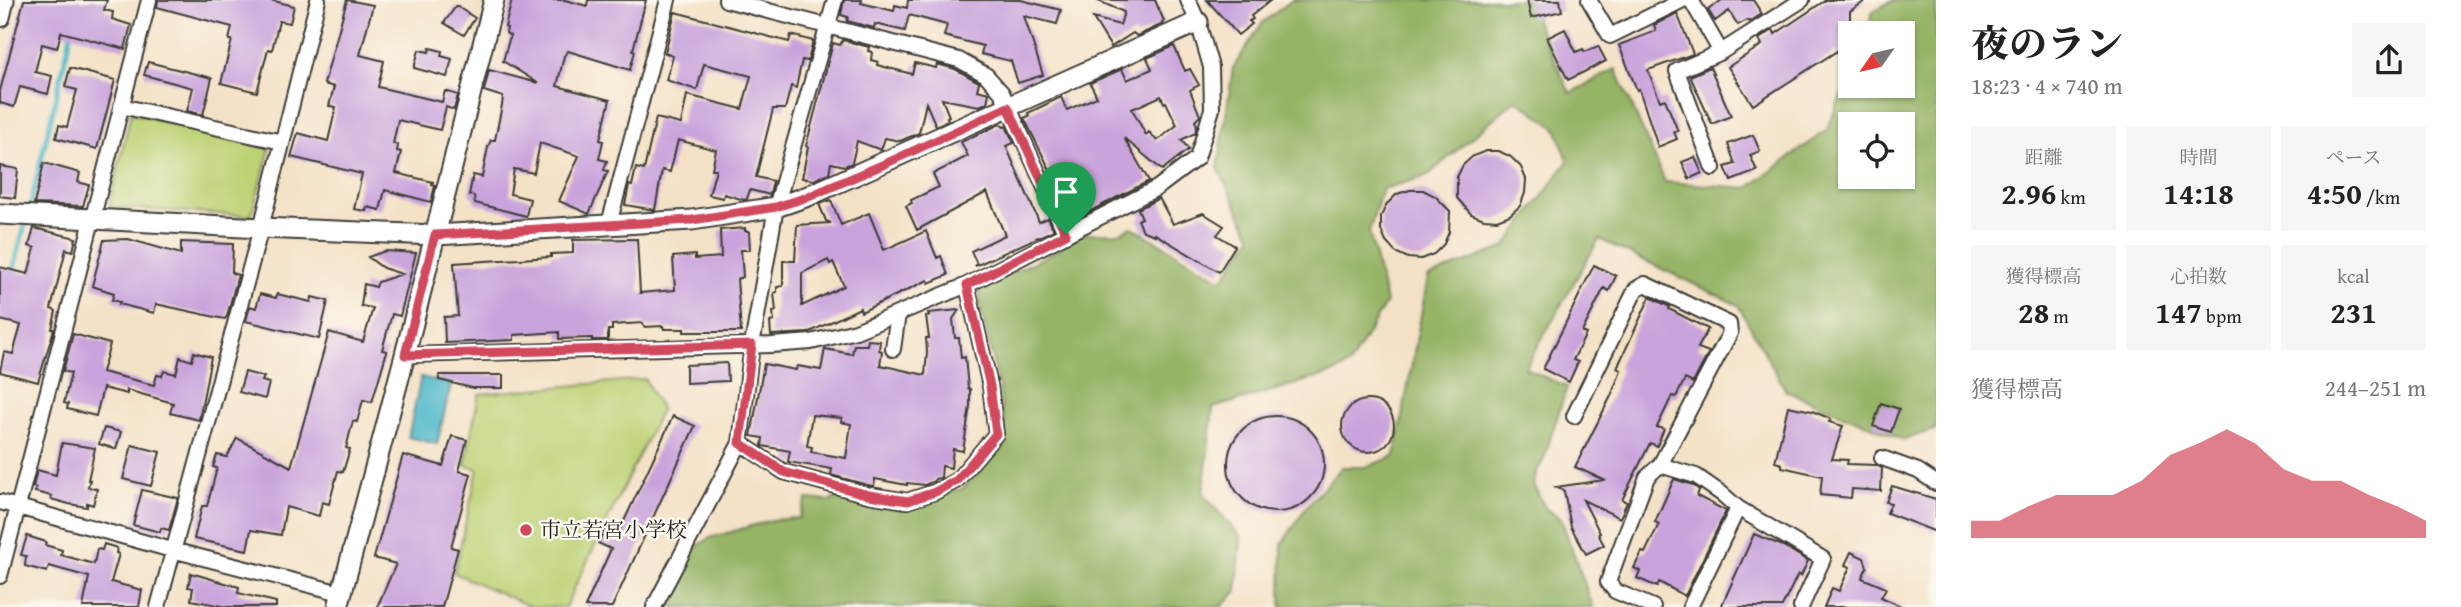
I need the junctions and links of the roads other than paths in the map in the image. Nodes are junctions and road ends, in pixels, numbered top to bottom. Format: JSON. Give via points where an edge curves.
{"nodes":[{"id":1,"x":4,"y":0,"type":"edge"},
{"id":2,"x":149,"y":0,"type":"edge"},
{"id":3,"x":318,"y":0,"type":"edge"},
{"id":4,"x":494,"y":0,"type":"edge"},
{"id":5,"x":668,"y":0,"type":"edge"},
{"id":6,"x":726,"y":0,"type":"edge"},
{"id":7,"x":835,"y":0,"type":"edge"},
{"id":8,"x":1188,"y":0,"type":"edge"},
{"id":9,"x":1589,"y":0,"type":"edge"},
{"id":10,"x":1683,"y":0,"type":"edge"},
{"id":11,"x":1692,"y":0,"type":"edge"},
{"id":12,"x":1802,"y":0,"type":"edge"},
{"id":13,"x":0,"y":17,"type":"edge"},
{"id":14,"x":1198,"y":22,"type":"junction"},
{"id":15,"x":829,"y":27,"type":"junction"},
{"id":16,"x":1721,"y":52,"type":"junction"},
{"id":17,"x":121,"y":106,"type":"junction"},
{"id":18,"x":1008,"y":107,"type":"junction"},
{"id":19,"x":282,"y":142,"type":"junction"},
{"id":20,"x":1713,"y":168,"type":"dead end"},
{"id":21,"x":776,"y":207,"type":"junction"},
{"id":22,"x":0,"y":214,"type":"edge"},
{"id":23,"x":91,"y":218,"type":"junction"},
{"id":24,"x":609,"y":224,"type":"junction"},
{"id":25,"x":261,"y":228,"type":"junction"},
{"id":26,"x":1066,"y":234,"type":"junction"},
{"id":27,"x":435,"y":235,"type":"junction"},
{"id":28,"x":967,"y":285,"type":"junction"},
{"id":29,"x":898,"y":314,"type":"junction"},
{"id":30,"x":752,"y":345,"type":"junction"},
{"id":31,"x":893,"y":349,"type":"dead end"},
{"id":32,"x":405,"y":355,"type":"junction"},
{"id":33,"x":1574,"y":416,"type":"dead end"},
{"id":34,"x":740,"y":443,"type":"junction"},
{"id":35,"x":1882,"y":458,"type":"dead end"},
{"id":36,"x":1660,"y":465,"type":"junction"},
{"id":37,"x":1936,"y":482,"type":"edge"},
{"id":38,"x":0,"y":502,"type":"edge"},
{"id":39,"x":18,"y":507,"type":"junction"},
{"id":40,"x":1738,"y":508,"type":"junction"},
{"id":41,"x":172,"y":550,"type":"junction"},
{"id":42,"x":0,"y":576,"type":"edge"},
{"id":43,"x":340,"y":600,"type":"edge"},
{"id":44,"x":158,"y":607,"type":"edge"},
{"id":45,"x":654,"y":607,"type":"edge"},
{"id":46,"x":1653,"y":607,"type":"edge"},
{"id":47,"x":1690,"y":607,"type":"edge"},
{"id":48,"x":1801,"y":607,"type":"edge"}],
"edges":[{"from":1,"to":13,"type":"street"},
{"from":2,"to":17,"type":"street"},
{"from":3,"to":19,"type":"street"},
{"from":4,"to":27,"type":"street"},
{"from":5,"to":24,"type":"street"},
{"from":6,"to":15,"type":"street"},
{"from":7,"to":15,"type":"street"},
{"from":8,"to":14,"type":"street"},
{"from":9,"to":10,"type":"street","via":[[1610,36]]},
{"from":11,"to":16,"type":"street"},
{"from":12,"to":16,"type":"street"},
{"from":14,"to":18,"type":"street"},
{"from":14,"to":26,"type":"street","via":[[1211,67],[1212,109],[1197,158],[1157,188]]},
{"from":15,"to":18,"type":"street","via":[[959,60],[986,75]]},
{"from":15,"to":21,"type":"street"},
{"from":16,"to":20,"type":"street","via":[[1677,71]]},
{"from":17,"to":19,"type":"street"},
{"from":17,"to":23,"type":"street"},
{"from":18,"to":21,"type":"street","via":[[887,163]]},
{"from":18,"to":26,"type":"street"},
{"from":19,"to":25,"type":"street"},
{"from":21,"to":24,"type":"street","via":[[692,220]]},
{"from":21,"to":30,"type":"street"},
{"from":22,"to":23,"type":"street"},
{"from":23,"to":25,"type":"street"},
{"from":23,"to":39,"type":"street"},
{"from":24,"to":27,"type":"street"},
{"from":25,"to":27,"type":"street"},
{"from":25,"to":41,"type":"street"},
{"from":26,"to":28,"type":"street"},
{"from":27,"to":32,"type":"street"},
{"from":28,"to":29,"type":"street"},
{"from":28,"to":34,"type":"street","via":[[996,434],[957,480],[908,501],[869,495],[784,472]]},
{"from":29,"to":30,"type":"street","via":[[811,342]]},
{"from":29,"to":31,"type":"street"},
{"from":30,"to":32,"type":"street"},
{"from":30,"to":34,"type":"street"},
{"from":32,"to":43,"type":"street"},
{"from":33,"to":36,"type":"street","via":[[1636,289],[1645,284],[1729,324],[1730,333]]},
{"from":34,"to":45,"type":"street"},
{"from":35,"to":37,"type":"street"},
{"from":36,"to":40,"type":"street","via":[[1696,476]]},
{"from":36,"to":46,"type":"street","via":[[1647,477],[1608,582],[1615,591]]},
{"from":38,"to":39,"type":"street"},
{"from":39,"to":41,"type":"street"},
{"from":39,"to":42,"type":"street"},
{"from":40,"to":47,"type":"street"},
{"from":40,"to":48,"type":"street","via":[[1823,559]]},
{"from":41,"to":43,"type":"street"},
{"from":41,"to":44,"type":"street"}]}
